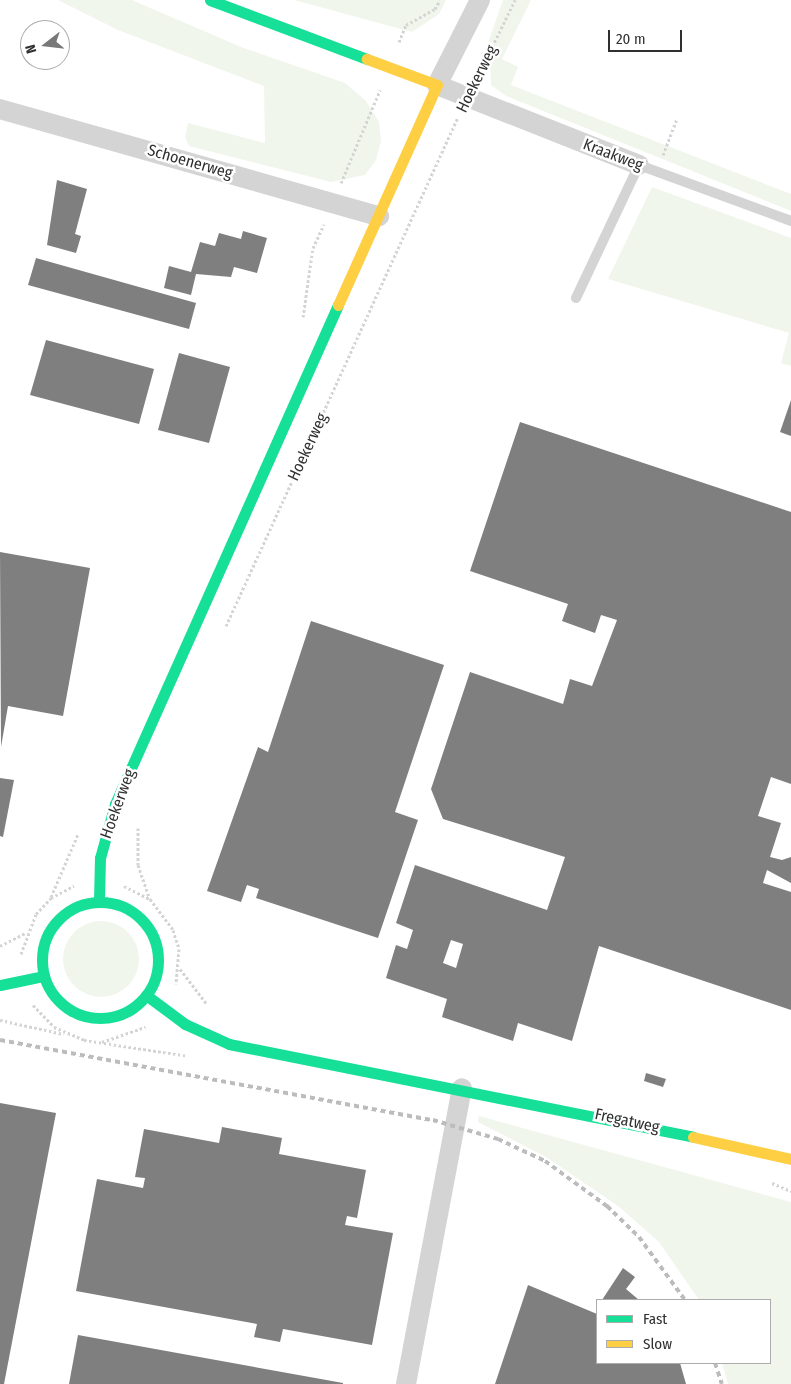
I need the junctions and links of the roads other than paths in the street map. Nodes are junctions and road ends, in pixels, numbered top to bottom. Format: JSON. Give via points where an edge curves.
{"nodes":[{"id":1,"x":210,"y":0,"type":"edge"},
{"id":2,"x":480,"y":0,"type":"edge"},
{"id":3,"x":437,"y":85,"type":"junction"},
{"id":4,"x":0,"y":109,"type":"edge"},
{"id":5,"x":648,"y":168,"type":"junction"},
{"id":6,"x":379,"y":216,"type":"junction"},
{"id":7,"x":791,"y":221,"type":"edge"},
{"id":8,"x":576,"y":298,"type":"dead end"},
{"id":9,"x":99,"y":902,"type":"junction"},
{"id":10,"x":44,"y":976,"type":"junction"},
{"id":11,"x":0,"y":985,"type":"edge"},
{"id":12,"x":146,"y":995,"type":"junction"},
{"id":13,"x":462,"y":1088,"type":"junction"},
{"id":14,"x":791,"y":1159,"type":"edge"},
{"id":15,"x":406,"y":1384,"type":"edge"}],
"edges":[{"from":1,"to":3,"type":"street"},
{"from":2,"to":3,"type":"street","name":"Hoekerweg"},
{"from":3,"to":5,"type":"street","name":"Kraakweg"},
{"from":3,"to":6,"type":"street","name":"Hoekerweg"},
{"from":4,"to":6,"type":"street","name":"Schoenerweg"},
{"from":5,"to":7,"type":"lane","name":"Kraakweg"},
{"from":5,"to":8,"type":"lane"},
{"from":6,"to":9,"type":"street","name":"Hoekerweg","via":[[313,355],[115,804],[100,858]]},
{"from":9,"to":10,"type":"street","via":[[73,908],[53,925],[42,950]]},
{"from":9,"to":12,"type":"street","via":[[132,912],[154,939],[157,968]]},
{"from":10,"to":11,"type":"street"},
{"from":10,"to":12,"type":"street","via":[[66,1007],[89,1017],[127,1012]]},
{"from":12,"to":13,"type":"street","name":"Fregatweg","via":[[203,1034],[229,1044]]},
{"from":13,"to":14,"type":"street","name":"Fregatweg"},
{"from":13,"to":15,"type":"street"}]}
